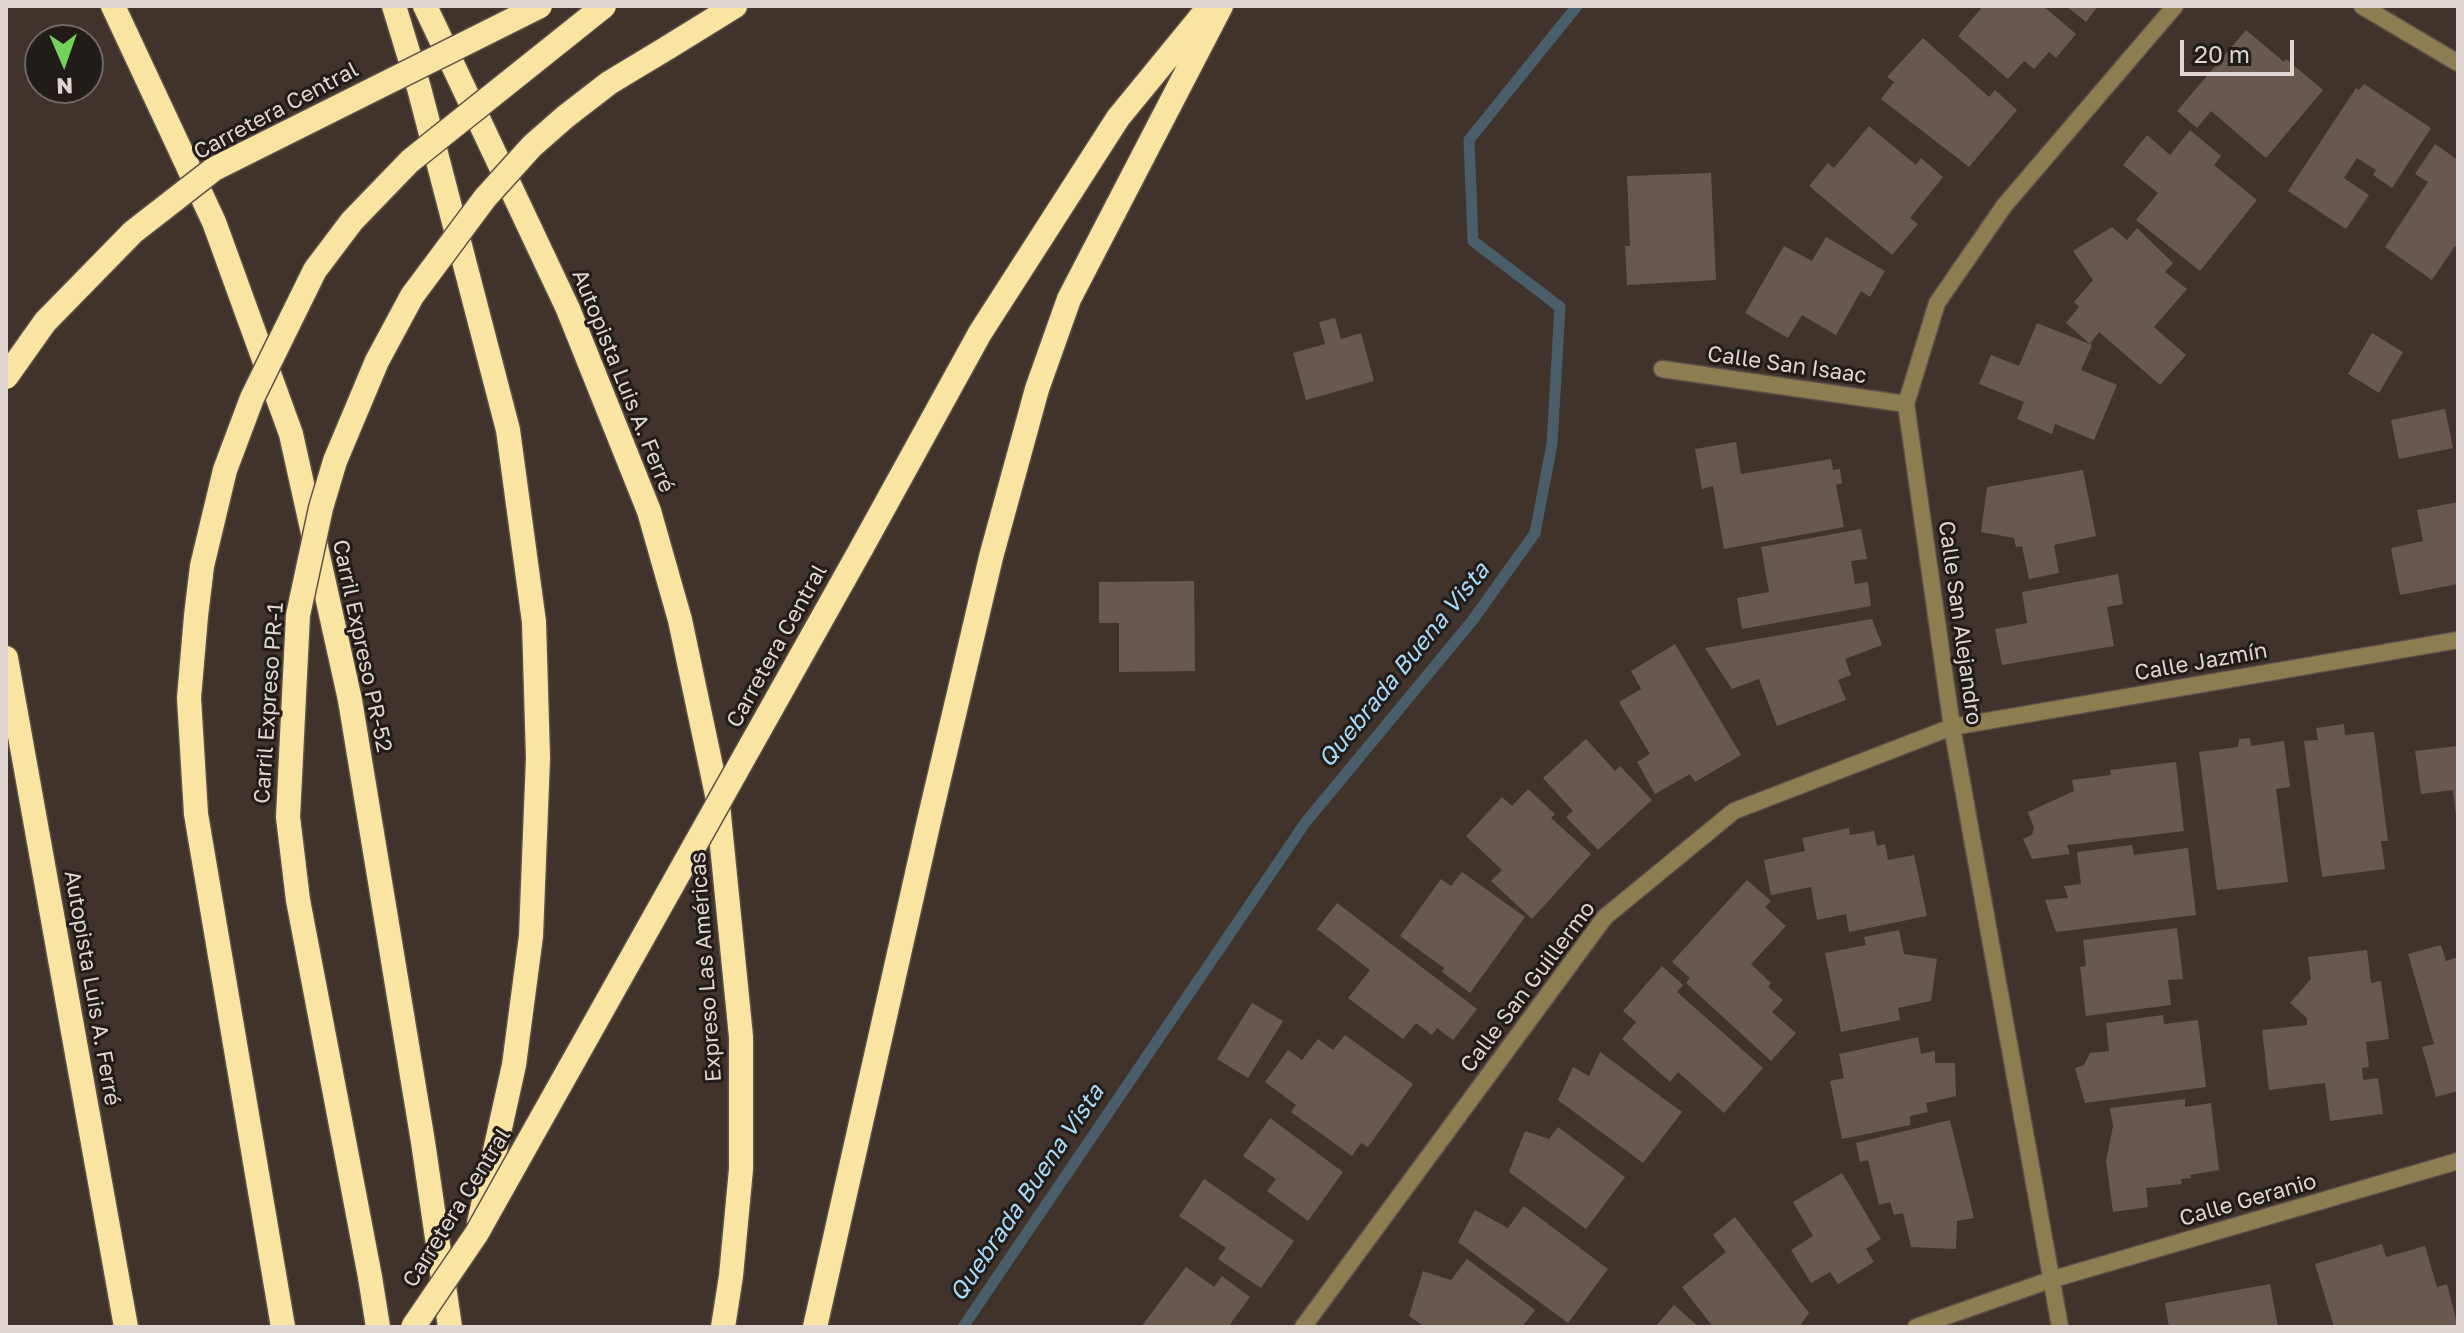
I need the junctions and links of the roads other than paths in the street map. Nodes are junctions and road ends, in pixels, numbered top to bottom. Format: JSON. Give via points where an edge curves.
{"nodes":[{"id":1,"x":113,"y":6,"type":"edge"},
{"id":2,"x":394,"y":6,"type":"edge"},
{"id":3,"x":425,"y":6,"type":"edge"},
{"id":4,"x":540,"y":6,"type":"edge"},
{"id":5,"x":604,"y":6,"type":"edge"},
{"id":6,"x":735,"y":6,"type":"edge"},
{"id":7,"x":1210,"y":6,"type":"edge"},
{"id":8,"x":1221,"y":6,"type":"edge"},
{"id":9,"x":2175,"y":6,"type":"edge"},
{"id":10,"x":2362,"y":6,"type":"edge"},
{"id":11,"x":2458,"y":63,"type":"edge"},
{"id":12,"x":1662,"y":369,"type":"dead end"},
{"id":13,"x":6,"y":377,"type":"edge"},
{"id":14,"x":1906,"y":404,"type":"junction"},
{"id":15,"x":2458,"y":640,"type":"edge"},
{"id":16,"x":6,"y":658,"type":"edge"},
{"id":17,"x":1952,"y":727,"type":"junction"},
{"id":18,"x":717,"y":795,"type":"joint"},
{"id":19,"x":2458,"y":1161,"type":"edge"},
{"id":20,"x":477,"y":1233,"type":"junction"},
{"id":21,"x":2050,"y":1280,"type":"junction"},
{"id":22,"x":126,"y":1327,"type":"edge"},
{"id":23,"x":283,"y":1327,"type":"edge"},
{"id":24,"x":378,"y":1327,"type":"edge"},
{"id":25,"x":413,"y":1327,"type":"edge"},
{"id":26,"x":450,"y":1327,"type":"edge"},
{"id":27,"x":723,"y":1327,"type":"edge"},
{"id":28,"x":815,"y":1327,"type":"edge"},
{"id":29,"x":1303,"y":1327,"type":"edge"},
{"id":30,"x":1916,"y":1327,"type":"edge"},
{"id":31,"x":2060,"y":1327,"type":"edge"}],
"edges":[{"from":1,"to":26,"type":"highway","name":"Carril Expreso PR-52","via":[[214,222],[291,434],[350,700]]},
{"from":2,"to":20,"type":"highway","via":[[508,430],[534,622],[538,758],[531,936],[514,1065]]},
{"from":3,"to":18,"type":"highway","name":"Autopista Luis A. Ferré","via":[[568,309],[649,511],[680,620]]},
{"from":4,"to":13,"type":"highway","name":"Carretera Central","bridge":true,"via":[[214,169],[133,232],[45,322]]},
{"from":5,"to":23,"type":"highway","bridge":true,"via":[[410,161],[352,221],[315,270],[252,398],[225,470],[202,566],[189,698],[196,814]]},
{"from":6,"to":24,"type":"highway","name":"Carril Expreso PR-1","bridge":true,"via":[[609,83],[532,146],[485,198],[412,296],[377,361],[321,508],[298,615],[288,817],[298,900]]},
{"from":7,"to":20,"type":"highway","name":"Carretera Central","bridge":true,"via":[[1118,118],[980,333]]},
{"from":8,"to":28,"type":"highway","via":[[1069,299],[1037,389],[991,557]]},
{"from":9,"to":14,"type":"street","name":"Calle San Alejandro","via":[[2004,206],[1937,303]]},
{"from":10,"to":11,"type":"street"},
{"from":12,"to":14,"type":"street","name":"Calle San Isaac"},
{"from":14,"to":17,"type":"street","name":"Calle San Alejandro"},
{"from":15,"to":17,"type":"street","name":"Calle Jazmín"},
{"from":16,"to":22,"type":"highway","name":"Autopista Luis A. Ferré"},
{"from":17,"to":21,"type":"street","name":"Calle San Alejandro"},
{"from":17,"to":29,"type":"street","name":"Calle San Guillermo","via":[[1734,811],[1605,917]]},
{"from":18,"to":27,"type":"highway","name":"Expreso Las Américas","via":[[741,1037],[741,1169]]},
{"from":19,"to":21,"type":"street","name":"Calle Geranio"},
{"from":20,"to":25,"type":"highway","name":"Carretera Central","bridge":true},
{"from":21,"to":30,"type":"street","name":"Calle Geranio"},
{"from":21,"to":31,"type":"street","name":"Calle San Alejandro"}]}
